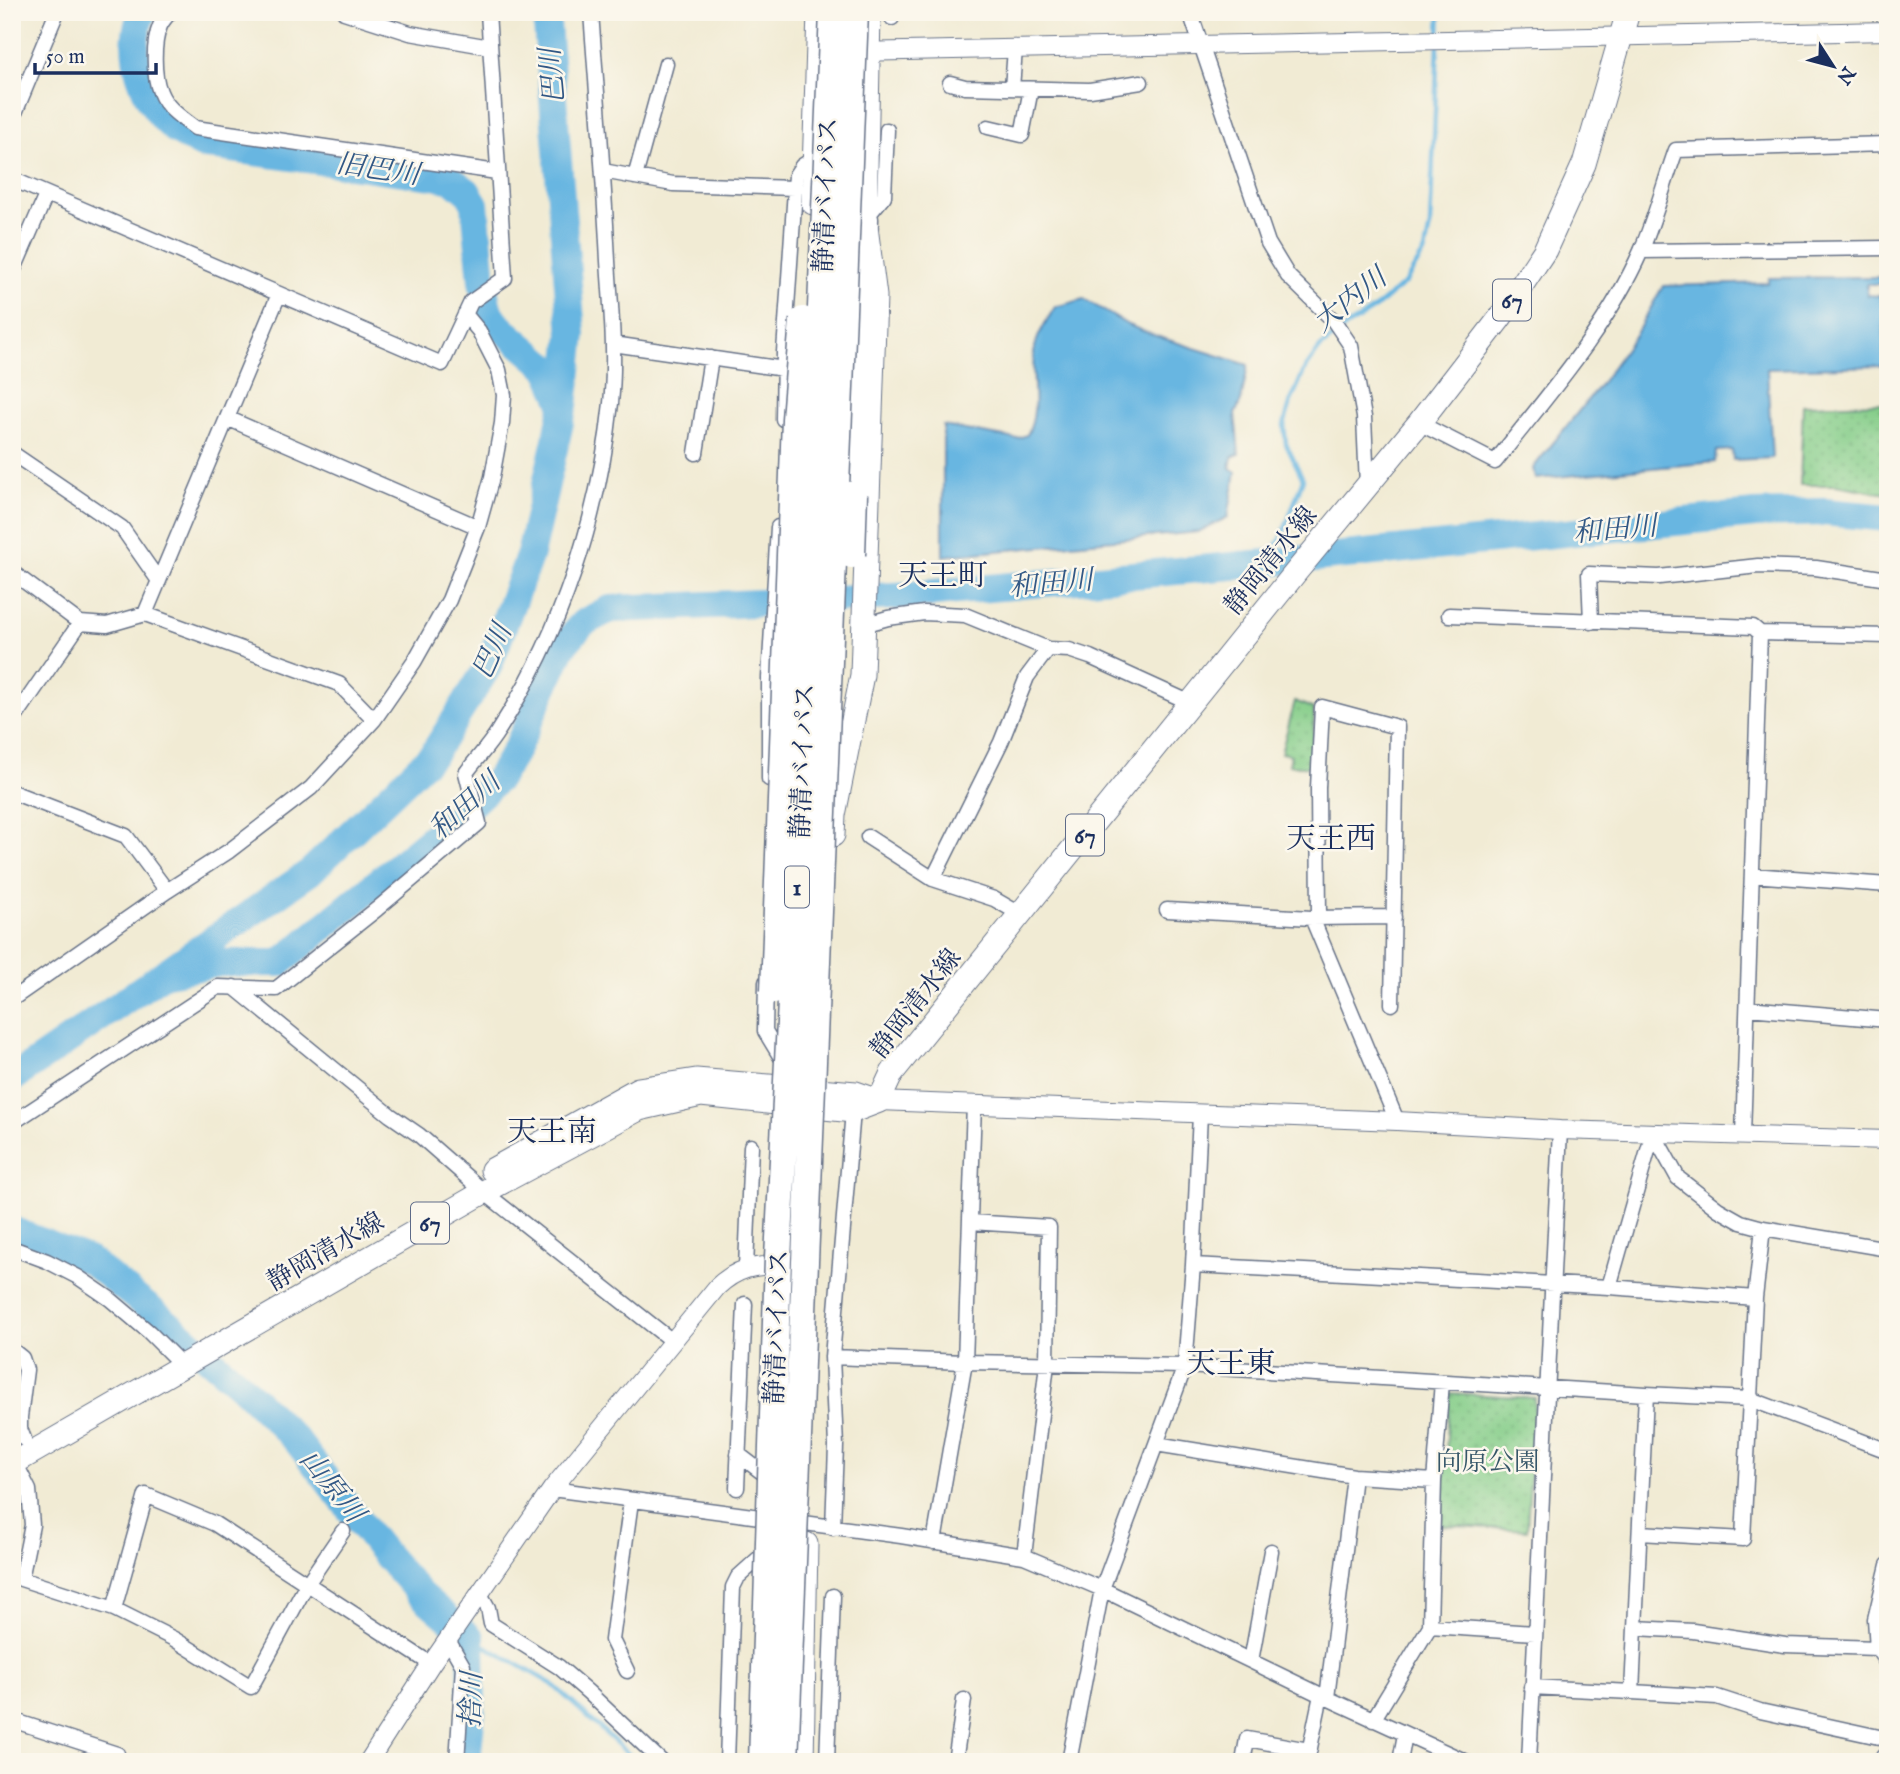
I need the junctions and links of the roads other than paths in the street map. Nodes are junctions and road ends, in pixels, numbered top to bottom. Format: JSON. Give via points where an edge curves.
{"nodes":[{"id":1,"x":57,"y":12,"type":"edge"},
{"id":2,"x":170,"y":12,"type":"edge"},
{"id":3,"x":344,"y":12,"type":"edge"},
{"id":4,"x":488,"y":12,"type":"edge"},
{"id":5,"x":591,"y":12,"type":"edge"},
{"id":6,"x":819,"y":12,"type":"edge"},
{"id":7,"x":832,"y":12,"type":"edge"},
{"id":8,"x":855,"y":12,"type":"edge"},
{"id":9,"x":1190,"y":12,"type":"edge"},
{"id":10,"x":1628,"y":12,"type":"edge"},
{"id":11,"x":884,"y":14,"type":"edge"},
{"id":12,"x":1888,"y":31,"type":"edge"},
{"id":13,"x":1620,"y":37,"type":"junction"},
{"id":14,"x":1201,"y":45,"type":"junction"},
{"id":15,"x":490,"y":47,"type":"junction"},
{"id":16,"x":1015,"y":49,"type":"junction"},
{"id":17,"x":817,"y":52,"type":"junction"},
{"id":18,"x":868,"y":52,"type":"junction"},
{"id":19,"x":666,"y":64,"type":"dead end"},
{"id":20,"x":1141,"y":82,"type":"dead end"},
{"id":21,"x":950,"y":83,"type":"dead end"},
{"id":22,"x":1012,"y":88,"type":"junction"},
{"id":23,"x":1031,"y":89,"type":"junction"},
{"id":24,"x":12,"y":120,"type":"edge"},
{"id":25,"x":988,"y":127,"type":"dead end"},
{"id":26,"x":887,"y":130,"type":"dead end"},
{"id":27,"x":1888,"y":144,"type":"edge"},
{"id":28,"x":813,"y":159,"type":"junction"},
{"id":29,"x":603,"y":171,"type":"junction"},
{"id":30,"x":497,"y":172,"type":"junction"},
{"id":31,"x":635,"y":177,"type":"junction"},
{"id":32,"x":12,"y":179,"type":"edge"},
{"id":33,"x":795,"y":188,"type":"junction"},
{"id":34,"x":46,"y":195,"type":"junction"},
{"id":35,"x":865,"y":219,"type":"junction"},
{"id":36,"x":1888,"y":248,"type":"edge"},
{"id":37,"x":1641,"y":251,"type":"junction"},
{"id":38,"x":12,"y":274,"type":"edge"},
{"id":39,"x":279,"y":294,"type":"junction"},
{"id":40,"x":812,"y":294,"type":"junction"},
{"id":41,"x":468,"y":308,"type":"junction"},
{"id":42,"x":613,"y":344,"type":"junction"},
{"id":43,"x":711,"y":358,"type":"junction"},
{"id":44,"x":784,"y":369,"type":"junction"},
{"id":45,"x":227,"y":418,"type":"junction"},
{"id":46,"x":1419,"y":423,"type":"junction"},
{"id":47,"x":12,"y":453,"type":"edge"},
{"id":48,"x":696,"y":453,"type":"dead end"},
{"id":49,"x":1367,"y":486,"type":"junction"},
{"id":50,"x":478,"y":527,"type":"junction"},
{"id":51,"x":12,"y":572,"type":"edge"},
{"id":52,"x":1888,"y":579,"type":"edge"},
{"id":53,"x":159,"y":581,"type":"junction"},
{"id":54,"x":145,"y":614,"type":"junction"},
{"id":55,"x":1449,"y":615,"type":"dead end"},
{"id":56,"x":1591,"y":622,"type":"junction"},
{"id":57,"x":80,"y":623,"type":"junction"},
{"id":58,"x":863,"y":625,"type":"junction"},
{"id":59,"x":1760,"y":633,"type":"junction"},
{"id":60,"x":1888,"y":636,"type":"edge"},
{"id":61,"x":1048,"y":649,"type":"junction"},
{"id":62,"x":1191,"y":703,"type":"junction"},
{"id":63,"x":374,"y":720,"type":"junction"},
{"id":64,"x":12,"y":722,"type":"edge"},
{"id":65,"x":12,"y":792,"type":"edge"},
{"id":66,"x":868,"y":838,"type":"dead end"},
{"id":67,"x":1752,"y":875,"type":"junction"},
{"id":68,"x":933,"y":878,"type":"junction"},
{"id":69,"x":1888,"y":886,"type":"edge"},
{"id":70,"x":167,"y":891,"type":"junction"},
{"id":71,"x":1167,"y":910,"type":"dead end"},
{"id":72,"x":1020,"y":914,"type":"junction"},
{"id":73,"x":1394,"y":917,"type":"junction"},
{"id":74,"x":1315,"y":918,"type":"junction"},
{"id":75,"x":234,"y":987,"type":"junction"},
{"id":76,"x":12,"y":999,"type":"edge"},
{"id":77,"x":1392,"y":1004,"type":"dead end"},
{"id":78,"x":1748,"y":1008,"type":"junction"},
{"id":79,"x":1888,"y":1020,"type":"edge"},
{"id":80,"x":791,"y":1088,"type":"junction"},
{"id":81,"x":820,"y":1098,"type":"junction"},
{"id":82,"x":879,"y":1101,"type":"junction"},
{"id":83,"x":974,"y":1104,"type":"junction"},
{"id":84,"x":853,"y":1111,"type":"junction"},
{"id":85,"x":1200,"y":1114,"type":"junction"},
{"id":86,"x":1397,"y":1121,"type":"junction"},
{"id":87,"x":12,"y":1124,"type":"edge"},
{"id":88,"x":1560,"y":1130,"type":"junction"},
{"id":89,"x":1653,"y":1133,"type":"junction"},
{"id":90,"x":1743,"y":1135,"type":"junction"},
{"id":91,"x":1888,"y":1140,"type":"edge"},
{"id":92,"x":751,"y":1146,"type":"dead end"},
{"id":93,"x":477,"y":1187,"type":"junction"},
{"id":94,"x":970,"y":1222,"type":"junction"},
{"id":95,"x":1763,"y":1227,"type":"junction"},
{"id":96,"x":12,"y":1248,"type":"edge"},
{"id":97,"x":1888,"y":1249,"type":"edge"},
{"id":98,"x":789,"y":1264,"type":"junction"},
{"id":99,"x":1193,"y":1265,"type":"junction"},
{"id":100,"x":746,"y":1268,"type":"junction"},
{"id":101,"x":1552,"y":1284,"type":"junction"},
{"id":102,"x":1609,"y":1287,"type":"junction"},
{"id":103,"x":1755,"y":1298,"type":"junction"},
{"id":104,"x":745,"y":1304,"type":"dead end"},
{"id":105,"x":673,"y":1341,"type":"junction"},
{"id":106,"x":12,"y":1350,"type":"edge"},
{"id":107,"x":832,"y":1357,"type":"junction"},
{"id":108,"x":178,"y":1360,"type":"junction"},
{"id":109,"x":965,"y":1362,"type":"junction"},
{"id":110,"x":1047,"y":1364,"type":"junction"},
{"id":111,"x":1185,"y":1366,"type":"junction"},
{"id":112,"x":1442,"y":1382,"type":"junction"},
{"id":113,"x":1547,"y":1387,"type":"junction"},
{"id":114,"x":1646,"y":1394,"type":"junction"},
{"id":115,"x":1750,"y":1399,"type":"junction"},
{"id":116,"x":1156,"y":1444,"type":"junction"},
{"id":117,"x":1888,"y":1451,"type":"edge"},
{"id":118,"x":16,"y":1452,"type":"edge"},
{"id":119,"x":738,"y":1454,"type":"junction"},
{"id":120,"x":1353,"y":1476,"type":"junction"},
{"id":121,"x":1434,"y":1481,"type":"junction"},
{"id":122,"x":778,"y":1485,"type":"junction"},
{"id":123,"x":737,"y":1488,"type":"dead end"},
{"id":124,"x":552,"y":1489,"type":"junction"},
{"id":125,"x":631,"y":1501,"type":"junction"},
{"id":126,"x":778,"y":1520,"type":"junction"},
{"id":127,"x":807,"y":1524,"type":"junction"},
{"id":128,"x":833,"y":1528,"type":"junction"},
{"id":129,"x":343,"y":1531,"type":"dead end"},
{"id":130,"x":1640,"y":1533,"type":"junction"},
{"id":131,"x":934,"y":1542,"type":"junction"},
{"id":132,"x":775,"y":1543,"type":"junction"},
{"id":133,"x":1270,"y":1551,"type":"dead end"},
{"id":134,"x":1024,"y":1556,"type":"junction"},
{"id":135,"x":1888,"y":1565,"type":"edge"},
{"id":136,"x":307,"y":1584,"type":"junction"},
{"id":137,"x":1102,"y":1589,"type":"junction"},
{"id":138,"x":833,"y":1596,"type":"dead end"},
{"id":139,"x":476,"y":1598,"type":"junction"},
{"id":140,"x":114,"y":1609,"type":"junction"},
{"id":141,"x":1430,"y":1626,"type":"junction"},
{"id":142,"x":1635,"y":1628,"type":"junction"},
{"id":143,"x":1535,"y":1633,"type":"junction"},
{"id":144,"x":449,"y":1638,"type":"junction"},
{"id":145,"x":1877,"y":1648,"type":"junction"},
{"id":146,"x":1251,"y":1661,"type":"junction"},
{"id":147,"x":431,"y":1664,"type":"junction"},
{"id":148,"x":1888,"y":1665,"type":"edge"},
{"id":149,"x":627,"y":1671,"type":"dead end"},
{"id":150,"x":1531,"y":1687,"type":"junction"},
{"id":151,"x":1632,"y":1692,"type":"junction"},
{"id":152,"x":1324,"y":1697,"type":"junction"},
{"id":153,"x":964,"y":1700,"type":"dead end"},
{"id":154,"x":12,"y":1720,"type":"edge"},
{"id":155,"x":1373,"y":1720,"type":"junction"},
{"id":156,"x":1405,"y":1734,"type":"junction"},
{"id":157,"x":1888,"y":1739,"type":"edge"},
{"id":158,"x":1888,"y":1752,"type":"edge"},
{"id":159,"x":1308,"y":1756,"type":"edge"},
{"id":160,"x":116,"y":1762,"type":"edge"},
{"id":161,"x":368,"y":1762,"type":"edge"},
{"id":162,"x":457,"y":1762,"type":"edge"},
{"id":163,"x":662,"y":1762,"type":"edge"},
{"id":164,"x":727,"y":1762,"type":"edge"},
{"id":165,"x":755,"y":1762,"type":"edge"},
{"id":166,"x":762,"y":1762,"type":"edge"},
{"id":167,"x":785,"y":1762,"type":"edge"},
{"id":168,"x":803,"y":1762,"type":"edge"},
{"id":169,"x":827,"y":1762,"type":"edge"},
{"id":170,"x":955,"y":1762,"type":"edge"},
{"id":171,"x":1069,"y":1762,"type":"edge"},
{"id":172,"x":1243,"y":1762,"type":"edge"},
{"id":173,"x":1400,"y":1762,"type":"edge"},
{"id":174,"x":1467,"y":1762,"type":"edge"},
{"id":175,"x":1529,"y":1762,"type":"edge"},
{"id":176,"x":1878,"y":1762,"type":"edge"}],
"edges":[{"from":1,"to":24,"type":"street"},
{"from":2,"to":30,"type":"street","via":[[160,25],[155,45],[160,93],[173,111],[195,128]]},
{"from":3,"to":15,"type":"street","via":[[410,33]]},
{"from":4,"to":15,"type":"street"},
{"from":5,"to":29,"type":"street"},
{"from":6,"to":17,"type":"main road"},
{"from":7,"to":98,"type":"highway","name":"静清バイパス","number":"1","bridge":true,"via":[[800,825]]},
{"from":8,"to":98,"type":"highway","name":"静清バイパス","number":"1","bridge":true},
{"from":9,"to":14,"type":"street"},
{"from":10,"to":13,"type":"main road","name":"静岡清水線","number":"67"},
{"from":11,"to":18,"type":"main road"},
{"from":12,"to":13,"type":"street"},
{"from":13,"to":14,"type":"street"},
{"from":13,"to":46,"type":"main road","name":"静岡清水線","number":"67","via":[[1584,164],[1545,250],[1500,318]]},
{"from":14,"to":16,"type":"street"},
{"from":14,"to":49,"type":"street","via":[[1268,243],[1287,276],[1334,321],[1351,346],[1364,417]]},
{"from":15,"to":30,"type":"street"},
{"from":16,"to":18,"type":"street"},
{"from":16,"to":22,"type":"street"},
{"from":17,"to":18,"type":"street"},
{"from":17,"to":28,"type":"main road"},
{"from":18,"to":35,"type":"main road"},
{"from":19,"to":31,"type":"street"},
{"from":20,"to":23,"type":"street","via":[[1090,90]]},
{"from":21,"to":22,"type":"street","via":[[965,88]]},
{"from":22,"to":23,"type":"street"},
{"from":23,"to":25,"type":"street","via":[[1022,135]]},
{"from":26,"to":35,"type":"street","via":[[884,196]]},
{"from":27,"to":37,"type":"street","via":[[1676,150]]},
{"from":28,"to":33,"type":"street","via":[[796,175]]},
{"from":28,"to":40,"type":"main road"},
{"from":29,"to":31,"type":"street"},
{"from":29,"to":42,"type":"street"},
{"from":30,"to":41,"type":"street","via":[[505,278]]},
{"from":31,"to":33,"type":"street","via":[[673,184]]},
{"from":32,"to":34,"type":"street"},
{"from":33,"to":44,"type":"street"},
{"from":34,"to":38,"type":"street"},
{"from":34,"to":39,"type":"street"},
{"from":35,"to":58,"type":"main road","via":[[875,296]]},
{"from":35,"to":98,"type":"highway","bridge":true,"via":[[825,1130]]},
{"from":36,"to":37,"type":"street"},
{"from":37,"to":46,"type":"street","via":[[1610,309],[1494,462]]},
{"from":39,"to":41,"type":"street","via":[[442,364]]},
{"from":39,"to":45,"type":"street"},
{"from":40,"to":80,"type":"main road"},
{"from":40,"to":98,"type":"highway","bridge":true,"via":[[803,320],[795,419],[772,1028],[771,1168]]},
{"from":41,"to":50,"type":"street","via":[[499,370],[504,395],[492,477]]},
{"from":42,"to":43,"type":"street"},
{"from":42,"to":75,"type":"street","via":[[611,402],[599,485],[565,599],[532,673],[497,733],[466,773],[479,823],[275,989]]},
{"from":43,"to":44,"type":"street"},
{"from":43,"to":48,"type":"street"},
{"from":44,"to":80,"type":"street","via":[[769,678],[765,1031]]},
{"from":45,"to":50,"type":"street"},
{"from":45,"to":53,"type":"street"},
{"from":46,"to":49,"type":"main road","name":"静岡清水線","number":"67"},
{"from":47,"to":53,"type":"street","via":[[122,528]]},
{"from":49,"to":62,"type":"main road","name":"静岡清水線","number":"67"},
{"from":50,"to":63,"type":"street","via":[[449,600]]},
{"from":51,"to":57,"type":"street"},
{"from":52,"to":56,"type":"street","via":[[1816,568],[1758,566],[1659,577],[1589,575]]},
{"from":53,"to":54,"type":"street"},
{"from":54,"to":57,"type":"street","via":[[107,625]]},
{"from":54,"to":63,"type":"street","via":[[339,684]]},
{"from":55,"to":56,"type":"street"},
{"from":56,"to":59,"type":"street","via":[[1753,627]]},
{"from":57,"to":64,"type":"street"},
{"from":58,"to":61,"type":"street","via":[[924,613],[965,615]]},
{"from":58,"to":81,"type":"main road","via":[[862,675],[834,815]]},
{"from":59,"to":60,"type":"street"},
{"from":59,"to":67,"type":"street"},
{"from":61,"to":62,"type":"street","via":[[1090,657]]},
{"from":61,"to":68,"type":"street","via":[[1027,677],[1001,742]]},
{"from":62,"to":72,"type":"main road","name":"静岡清水線","number":"67"},
{"from":63,"to":70,"type":"street","via":[[311,788],[229,851]]},
{"from":65,"to":70,"type":"street","via":[[126,836]]},
{"from":66,"to":68,"type":"street"},
{"from":67,"to":69,"type":"street"},
{"from":67,"to":78,"type":"street"},
{"from":68,"to":72,"type":"street","via":[[994,899]]},
{"from":70,"to":76,"type":"street"},
{"from":71,"to":74,"type":"street"},
{"from":72,"to":82,"type":"main road","name":"静岡清水線","number":"67","via":[[892,1073]]},
{"from":73,"to":74,"type":"street"},
{"from":73,"to":74,"type":"street","via":[[1397,727],[1322,707]]},
{"from":73,"to":77,"type":"street"},
{"from":74,"to":86,"type":"street"},
{"from":75,"to":87,"type":"street","via":[[218,987]]},
{"from":75,"to":93,"type":"street"},
{"from":78,"to":79,"type":"street"},
{"from":78,"to":90,"type":"street"},
{"from":80,"to":81,"type":"main road","name":"静岡清水線","number":"67"},
{"from":80,"to":93,"type":"main road","name":"静岡清水線","number":"67","via":[[696,1080],[638,1089]]},
{"from":80,"to":98,"type":"main road"},
{"from":81,"to":82,"type":"main road","name":"静岡清水線","number":"67","via":[[856,1093]]},
{"from":81,"to":84,"type":"main road","name":"静岡清水線","number":"67"},
{"from":81,"to":127,"type":"main road"},
{"from":82,"to":83,"type":"street"},
{"from":82,"to":84,"type":"main road","name":"静岡清水線","number":"67"},
{"from":83,"to":85,"type":"street"},
{"from":83,"to":94,"type":"street"},
{"from":84,"to":107,"type":"street"},
{"from":85,"to":86,"type":"street"},
{"from":85,"to":99,"type":"street"},
{"from":86,"to":88,"type":"street"},
{"from":88,"to":89,"type":"street"},
{"from":88,"to":101,"type":"street"},
{"from":89,"to":90,"type":"street"},
{"from":89,"to":95,"type":"street","via":[[1678,1178],[1718,1209],[1741,1222]]},
{"from":89,"to":102,"type":"street"},
{"from":90,"to":91,"type":"street"},
{"from":92,"to":100,"type":"street"},
{"from":93,"to":105,"type":"street"},
{"from":93,"to":108,"type":"main road","name":"静岡清水線","number":"67"},
{"from":94,"to":109,"type":"street"},
{"from":94,"to":110,"type":"street","via":[[1049,1227]]},
{"from":95,"to":97,"type":"street"},
{"from":95,"to":103,"type":"street"},
{"from":96,"to":108,"type":"street","via":[[79,1277]]},
{"from":98,"to":100,"type":"street"},
{"from":98,"to":122,"type":"main road"},
{"from":98,"to":166,"type":"highway","name":"静清バイパス","number":"1","bridge":true},
{"from":98,"to":167,"type":"highway","name":"静清バイパス","number":"1","bridge":true},
{"from":99,"to":101,"type":"street"},
{"from":99,"to":111,"type":"street"},
{"from":100,"to":105,"type":"street","via":[[717,1287]]},
{"from":101,"to":102,"type":"street"},
{"from":101,"to":113,"type":"street"},
{"from":102,"to":103,"type":"street"},
{"from":103,"to":115,"type":"street"},
{"from":104,"to":119,"type":"street"},
{"from":105,"to":124,"type":"street"},
{"from":106,"to":118,"type":"street","via":[[22,1358],[26,1370]]},
{"from":107,"to":109,"type":"street"},
{"from":107,"to":128,"type":"street"},
{"from":108,"to":118,"type":"main road","name":"静岡清水線","number":"67"},
{"from":109,"to":110,"type":"street"},
{"from":109,"to":131,"type":"street"},
{"from":110,"to":111,"type":"street"},
{"from":110,"to":134,"type":"street"},
{"from":111,"to":112,"type":"street"},
{"from":111,"to":116,"type":"street"},
{"from":112,"to":113,"type":"street"},
{"from":112,"to":121,"type":"street"},
{"from":113,"to":114,"type":"street"},
{"from":113,"to":143,"type":"street"},
{"from":114,"to":115,"type":"street"},
{"from":114,"to":130,"type":"street"},
{"from":115,"to":117,"type":"street"},
{"from":115,"to":130,"type":"street","via":[[1743,1539]]},
{"from":116,"to":120,"type":"street"},
{"from":116,"to":137,"type":"street"},
{"from":118,"to":140,"type":"street","via":[[29,1490],[32,1525],[21,1579]]},
{"from":119,"to":122,"type":"street"},
{"from":119,"to":123,"type":"street"},
{"from":120,"to":121,"type":"street"},
{"from":120,"to":152,"type":"street"},
{"from":121,"to":141,"type":"street"},
{"from":122,"to":126,"type":"main road"},
{"from":124,"to":125,"type":"street"},
{"from":124,"to":139,"type":"street"},
{"from":125,"to":126,"type":"street"},
{"from":125,"to":149,"type":"street","via":[[612,1640]]},
{"from":126,"to":127,"type":"street"},
{"from":126,"to":132,"type":"main road"},
{"from":127,"to":128,"type":"street"},
{"from":127,"to":168,"type":"main road"},
{"from":128,"to":131,"type":"street"},
{"from":129,"to":136,"type":"street"},
{"from":130,"to":142,"type":"street"},
{"from":131,"to":134,"type":"street"},
{"from":132,"to":164,"type":"street","via":[[733,1587]]},
{"from":132,"to":165,"type":"main road"},
{"from":133,"to":146,"type":"street"},
{"from":134,"to":137,"type":"street"},
{"from":135,"to":145,"type":"street","via":[[1875,1619]]},
{"from":136,"to":140,"type":"street","via":[[251,1687],[174,1639]]},
{"from":136,"to":140,"type":"street","via":[[215,1524],[146,1495]]},
{"from":136,"to":147,"type":"street"},
{"from":137,"to":146,"type":"street"},
{"from":137,"to":171,"type":"street"},
{"from":138,"to":169,"type":"street"},
{"from":139,"to":144,"type":"street"},
{"from":139,"to":163,"type":"street","via":[[488,1608],[491,1624],[559,1667]]},
{"from":141,"to":143,"type":"street"},
{"from":141,"to":155,"type":"street"},
{"from":142,"to":145,"type":"street","via":[[1693,1630],[1785,1645]]},
{"from":142,"to":151,"type":"street"},
{"from":143,"to":150,"type":"street"},
{"from":144,"to":147,"type":"street"},
{"from":144,"to":162,"type":"street","via":[[463,1666]]},
{"from":145,"to":148,"type":"street"},
{"from":146,"to":152,"type":"street"},
{"from":147,"to":161,"type":"street"},
{"from":150,"to":151,"type":"street"},
{"from":150,"to":175,"type":"street"},
{"from":151,"to":157,"type":"street","via":[[1717,1697]]},
{"from":152,"to":155,"type":"street"},
{"from":152,"to":159,"type":"street"},
{"from":153,"to":170,"type":"street"},
{"from":154,"to":160,"type":"street","via":[[117,1754]]},
{"from":155,"to":156,"type":"street"},
{"from":156,"to":173,"type":"street"},
{"from":156,"to":174,"type":"street"},
{"from":158,"to":176,"type":"street"},
{"from":159,"to":172,"type":"street","via":[[1247,1739]]}]}
